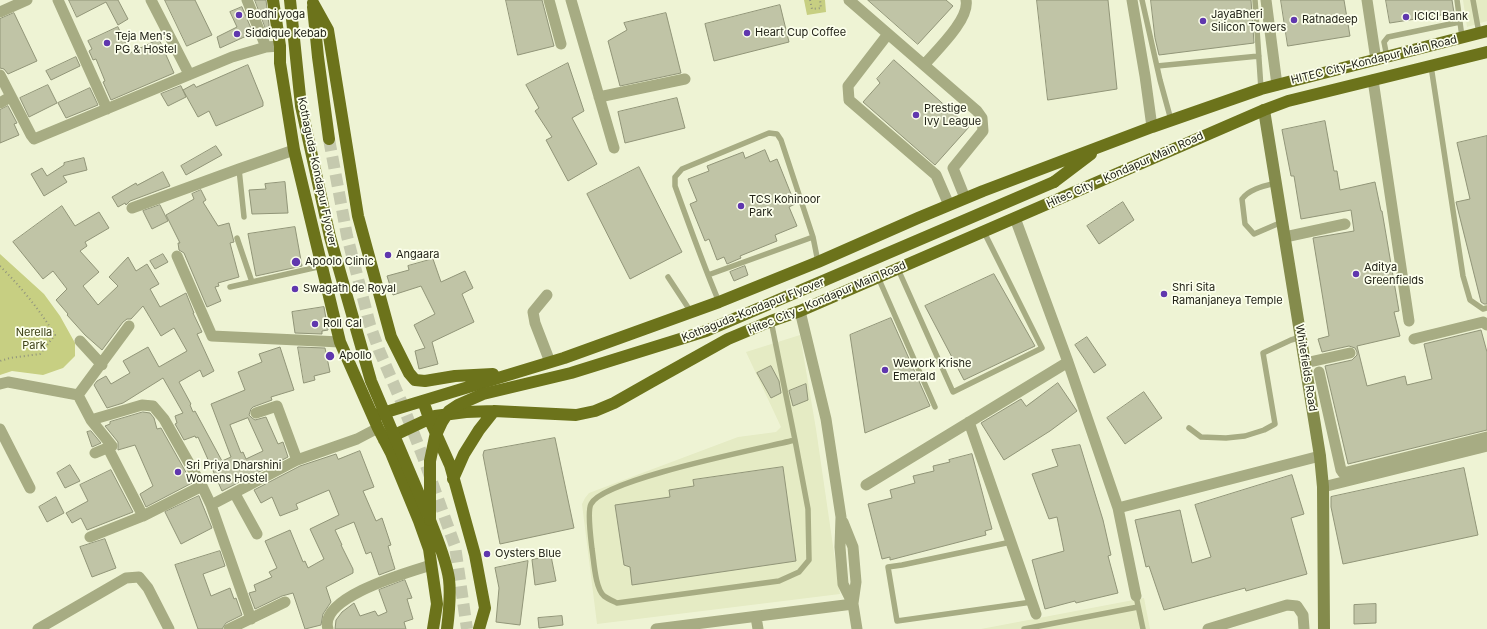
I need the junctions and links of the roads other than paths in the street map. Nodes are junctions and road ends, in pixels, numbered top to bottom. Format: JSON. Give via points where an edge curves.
{"nodes":[{"id":1,"x":28,"y":0,"type":"edge"},
{"id":2,"x":58,"y":0,"type":"edge"},
{"id":3,"x":151,"y":0,"type":"edge"},
{"id":4,"x":247,"y":0,"type":"edge"},
{"id":5,"x":273,"y":0,"type":"edge"},
{"id":6,"x":290,"y":0,"type":"edge"},
{"id":7,"x":550,"y":0,"type":"edge"},
{"id":8,"x":571,"y":0,"type":"edge"},
{"id":9,"x":849,"y":0,"type":"edge"},
{"id":10,"x":966,"y":0,"type":"edge"},
{"id":11,"x":1132,"y":0,"type":"edge"},
{"id":12,"x":1142,"y":0,"type":"edge"},
{"id":13,"x":1255,"y":0,"type":"edge"},
{"id":14,"x":1266,"y":0,"type":"edge"},
{"id":15,"x":1367,"y":0,"type":"edge"},
{"id":16,"x":1457,"y":0,"type":"edge"},
{"id":17,"x":1472,"y":0,"type":"edge"},
{"id":18,"x":312,"y":1,"type":"edge"},
{"id":19,"x":0,"y":12,"type":"edge"},
{"id":20,"x":1460,"y":22,"type":"junction"},
{"id":21,"x":1483,"y":32,"type":"edge"},
{"id":22,"x":888,"y":34,"type":"junction"},
{"id":23,"x":1462,"y":38,"type":"junction"},
{"id":24,"x":561,"y":44,"type":"dead end"},
{"id":25,"x":280,"y":46,"type":"junction"},
{"id":26,"x":266,"y":47,"type":"junction"},
{"id":27,"x":1487,"y":52,"type":"edge"},
{"id":28,"x":1259,"y":56,"type":"junction"},
{"id":29,"x":1381,"y":59,"type":"junction"},
{"id":30,"x":924,"y":65,"type":"junction"},
{"id":31,"x":1157,"y":66,"type":"junction"},
{"id":32,"x":1431,"y":66,"type":"junction"},
{"id":33,"x":189,"y":74,"type":"junction"},
{"id":34,"x":0,"y":75,"type":"edge"},
{"id":35,"x":685,"y":79,"type":"dead end"},
{"id":36,"x":1373,"y":80,"type":"junction"},
{"id":37,"x":1277,"y":85,"type":"junction"},
{"id":38,"x":1261,"y":89,"type":"junction"},
{"id":39,"x":10,"y":97,"type":"junction"},
{"id":40,"x":600,"y":97,"type":"junction"},
{"id":41,"x":0,"y":102,"type":"edge"},
{"id":42,"x":107,"y":109,"type":"junction"},
{"id":43,"x":1264,"y":110,"type":"junction"},
{"id":44,"x":1172,"y":120,"type":"junction"},
{"id":45,"x":1152,"y":127,"type":"junction"},
{"id":46,"x":330,"y":139,"type":"tunnel mouth"},
{"id":47,"x":1102,"y":146,"type":"junction"},
{"id":48,"x":614,"y":148,"type":"dead end"},
{"id":49,"x":294,"y":150,"type":"junction"},
{"id":50,"x":953,"y":168,"type":"junction"},
{"id":51,"x":239,"y":169,"type":"junction"},
{"id":52,"x":936,"y":175,"type":"junction"},
{"id":53,"x":1276,"y":184,"type":"junction"},
{"id":54,"x":963,"y":194,"type":"junction"},
{"id":55,"x":947,"y":200,"type":"junction"},
{"id":56,"x":132,"y":208,"type":"dead end"},
{"id":57,"x":244,"y":217,"type":"dead end"},
{"id":58,"x":1015,"y":218,"type":"junction"},
{"id":59,"x":1282,"y":221,"type":"junction"},
{"id":60,"x":1345,"y":224,"type":"dead end"},
{"id":61,"x":984,"y":232,"type":"junction"},
{"id":62,"x":813,"y":237,"type":"junction"},
{"id":63,"x":1285,"y":237,"type":"junction"},
{"id":64,"x":237,"y":238,"type":"dead end"},
{"id":65,"x":177,"y":256,"type":"dead end"},
{"id":66,"x":818,"y":262,"type":"junction"},
{"id":67,"x":322,"y":266,"type":"junction"},
{"id":68,"x":898,"y":269,"type":"junction"},
{"id":69,"x":708,"y":275,"type":"junction"},
{"id":70,"x":668,"y":277,"type":"dead end"},
{"id":71,"x":878,"y":277,"type":"junction"},
{"id":72,"x":252,"y":282,"type":"junction"},
{"id":73,"x":230,"y":287,"type":"dead end"},
{"id":74,"x":547,"y":295,"type":"dead end"},
{"id":75,"x":719,"y":302,"type":"junction"},
{"id":76,"x":1487,"y":308,"type":"edge"},
{"id":77,"x":800,"y":311,"type":"junction"},
{"id":78,"x":691,"y":312,"type":"junction"},
{"id":79,"x":771,"y":321,"type":"junction"},
{"id":80,"x":1409,"y":321,"type":"dead end"},
{"id":81,"x":1487,"y":325,"type":"edge"},
{"id":82,"x":129,"y":326,"type":"dead end"},
{"id":83,"x":1301,"y":336,"type":"junction"},
{"id":84,"x":1414,"y":339,"type":"dead end"},
{"id":85,"x":80,"y":340,"type":"dead end"},
{"id":86,"x":340,"y":342,"type":"junction"},
{"id":87,"x":1350,"y":353,"type":"dead end"},
{"id":88,"x":550,"y":362,"type":"junction"},
{"id":89,"x":1068,"y":362,"type":"junction"},
{"id":90,"x":1306,"y":363,"type":"junction"},
{"id":91,"x":102,"y":365,"type":"junction"},
{"id":92,"x":513,"y":372,"type":"junction"},
{"id":93,"x":1319,"y":372,"type":"dead end"},
{"id":94,"x":0,"y":384,"type":"edge"},
{"id":95,"x":78,"y":395,"type":"junction"},
{"id":96,"x":423,"y":401,"type":"junction"},
{"id":97,"x":935,"y":407,"type":"dead end"},
{"id":98,"x":494,"y":412,"type":"junction"},
{"id":99,"x":256,"y":413,"type":"dead end"},
{"id":100,"x":373,"y":416,"type":"junction"},
{"id":101,"x":429,"y":418,"type":"junction"},
{"id":102,"x":91,"y":420,"type":"junction"},
{"id":103,"x":969,"y":422,"type":"junction"},
{"id":104,"x":378,"y":428,"type":"junction"},
{"id":105,"x":1189,"y":428,"type":"dead end"},
{"id":106,"x":0,"y":429,"type":"edge"},
{"id":107,"x":1487,"y":437,"type":"edge"},
{"id":108,"x":384,"y":440,"type":"junction"},
{"id":109,"x":796,"y":440,"type":"junction"},
{"id":110,"x":1487,"y":447,"type":"edge"},
{"id":111,"x":108,"y":448,"type":"junction"},
{"id":112,"x":95,"y":453,"type":"dead end"},
{"id":113,"x":1320,"y":456,"type":"junction"},
{"id":114,"x":298,"y":460,"type":"junction"},
{"id":115,"x":453,"y":479,"type":"junction"},
{"id":116,"x":866,"y":485,"type":"dead end"},
{"id":117,"x":202,"y":486,"type":"junction"},
{"id":118,"x":1323,"y":487,"type":"junction"},
{"id":119,"x":30,"y":488,"type":"dead end"},
{"id":120,"x":235,"y":494,"type":"junction"},
{"id":121,"x":211,"y":506,"type":"junction"},
{"id":122,"x":1118,"y":508,"type":"junction"},
{"id":123,"x":143,"y":516,"type":"junction"},
{"id":124,"x":430,"y":520,"type":"junction"},
{"id":125,"x":257,"y":534,"type":"dead end"},
{"id":126,"x":90,"y":537,"type":"dead end"},
{"id":127,"x":1011,"y":542,"type":"junction"},
{"id":128,"x":431,"y":565,"type":"junction"},
{"id":129,"x":1136,"y":596,"type":"joint"},
{"id":130,"x":285,"y":602,"type":"dead end"},
{"id":131,"x":1032,"y":602,"type":"junction"},
{"id":132,"x":853,"y":604,"type":"junction"},
{"id":133,"x":1138,"y":607,"type":"junction"},
{"id":134,"x":1036,"y":614,"type":"joint"},
{"id":135,"x":756,"y":617,"type":"junction"},
{"id":136,"x":250,"y":620,"type":"junction"},
{"id":137,"x":1040,"y":626,"type":"junction"},
{"id":138,"x":683,"y":627,"type":"edge"},
{"id":139,"x":38,"y":629,"type":"edge"},
{"id":140,"x":169,"y":629,"type":"edge"},
{"id":141,"x":229,"y":629,"type":"edge"},
{"id":142,"x":328,"y":629,"type":"edge"},
{"id":143,"x":434,"y":629,"type":"edge"},
{"id":144,"x":447,"y":629,"type":"edge"},
{"id":145,"x":478,"y":629,"type":"edge"},
{"id":146,"x":656,"y":629,"type":"edge"},
{"id":147,"x":758,"y":629,"type":"edge"},
{"id":148,"x":857,"y":629,"type":"edge"},
{"id":149,"x":1024,"y":629,"type":"edge"},
{"id":150,"x":1143,"y":629,"type":"edge"},
{"id":151,"x":1208,"y":629,"type":"edge"},
{"id":152,"x":1304,"y":629,"type":"edge"},
{"id":153,"x":1324,"y":629,"type":"edge"}],
"edges":[{"from":1,"to":19,"type":"street"},
{"from":2,"to":42,"type":"street"},
{"from":3,"to":33,"type":"street"},
{"from":4,"to":26,"type":"street"},
{"from":5,"to":25,"type":"main road"},
{"from":6,"to":124,"type":"main road","name":"Kothaguda-Kondapur Flyover","bridge":true,"via":[[301,106],[330,237],[371,381]]},
{"from":7,"to":24,"type":"street"},
{"from":8,"to":40,"type":"street"},
{"from":9,"to":22,"type":"street"},
{"from":10,"to":30,"type":"street","via":[[966,11],[962,21]]},
{"from":11,"to":45,"type":"street","via":[[1146,76]]},
{"from":12,"to":31,"type":"lane"},
{"from":13,"to":28,"type":"lane"},
{"from":14,"to":37,"type":"street"},
{"from":15,"to":29,"type":"street"},
{"from":16,"to":20,"type":"lane"},
{"from":17,"to":21,"type":"lane"},
{"from":18,"to":46,"type":"main road"},
{"from":18,"to":92,"type":"main road","via":[[328,30],[358,216],[391,337],[409,372],[415,380],[425,381]]},
{"from":20,"to":23,"type":"lane"},
{"from":20,"to":29,"type":"lane","via":[[1388,37],[1384,42]]},
{"from":21,"to":23,"type":"main road","name":"HITEC City–Kondapur Main Road"},
{"from":22,"to":30,"type":"street"},
{"from":22,"to":52,"type":"street","via":[[848,86],[849,100]]},
{"from":23,"to":29,"type":"main road","name":"HITEC City–Kondapur Main Road"},
{"from":25,"to":26,"type":"street"},
{"from":25,"to":49,"type":"main road","via":[[280,63]]},
{"from":26,"to":33,"type":"street","via":[[232,56]]},
{"from":27,"to":32,"type":"main road","name":"HITEC City–Kondapur Main Road"},
{"from":28,"to":31,"type":"lane"},
{"from":28,"to":38,"type":"lane"},
{"from":29,"to":37,"type":"main road","name":"HITEC City–Kondapur Main Road"},
{"from":30,"to":50,"type":"street","via":[[978,111],[982,118],[983,131]]},
{"from":31,"to":44,"type":"lane"},
{"from":32,"to":36,"type":"main road","name":"HITEC City–Kondapur Main Road"},
{"from":32,"to":76,"type":"lane","via":[[1463,276],[1470,300],[1483,309]]},
{"from":33,"to":42,"type":"street"},
{"from":34,"to":39,"type":"street"},
{"from":35,"to":40,"type":"street"},
{"from":36,"to":43,"type":"main road","name":"HITEC City–Kondapur Main Road","via":[[1288,101]]},
{"from":36,"to":80,"type":"street"},
{"from":37,"to":38,"type":"main road","name":"HITEC City–Kondapur Main Road"},
{"from":38,"to":44,"type":"main road"},
{"from":39,"to":41,"type":"street"},
{"from":39,"to":42,"type":"street","via":[[34,139]]},
{"from":40,"to":48,"type":"street"},
{"from":43,"to":53,"type":"street","name":"Whitefields Road"},
{"from":43,"to":58,"type":"main road","name":"Hitec City - Kondapur Main Road"},
{"from":44,"to":45,"type":"main road"},
{"from":45,"to":47,"type":"main road"},
{"from":47,"to":54,"type":"main road"},
{"from":47,"to":124,"type":"main road","name":"Kothaguda-Kondapur Flyover","bridge":true,"via":[[1054,182],[706,331],[571,373],[483,394],[458,405],[449,412],[435,437],[430,461]]},
{"from":49,"to":51,"type":"street"},
{"from":49,"to":67,"type":"main road"},
{"from":50,"to":52,"type":"street"},
{"from":50,"to":54,"type":"street"},
{"from":51,"to":56,"type":"street"},
{"from":51,"to":57,"type":"lane"},
{"from":52,"to":55,"type":"street"},
{"from":53,"to":59,"type":"street","name":"Whitefields Road"},
{"from":53,"to":59,"type":"lane","via":[[1246,193],[1242,198],[1244,224],[1254,234]]},
{"from":54,"to":55,"type":"main road"},
{"from":55,"to":66,"type":"main road"},
{"from":58,"to":61,"type":"main road","name":"Hitec City - Kondapur Main Road"},
{"from":58,"to":89,"type":"street"},
{"from":59,"to":63,"type":"street","name":"Whitefields Road"},
{"from":60,"to":63,"type":"street"},
{"from":61,"to":68,"type":"main road","name":"Hitec City - Kondapur Main Road"},
{"from":61,"to":68,"type":"lane","via":[[1042,348],[953,392]]},
{"from":62,"to":66,"type":"lane"},
{"from":62,"to":69,"type":"lane"},
{"from":62,"to":69,"type":"lane","via":[[781,140],[777,134],[769,133],[682,169],[675,177],[674,186]]},
{"from":63,"to":83,"type":"street","name":"Whitefields Road"},
{"from":64,"to":72,"type":"lane"},
{"from":65,"to":86,"type":"street","via":[[212,336]]},
{"from":66,"to":75,"type":"main road"},
{"from":67,"to":72,"type":"lane"},
{"from":67,"to":86,"type":"main road"},
{"from":68,"to":71,"type":"main road","name":"Hitec City - Kondapur Main Road"},
{"from":69,"to":75,"type":"lane"},
{"from":70,"to":78,"type":"lane"},
{"from":71,"to":77,"type":"main road","name":"Hitec City - Kondapur Main Road"},
{"from":71,"to":97,"type":"lane"},
{"from":72,"to":73,"type":"lane"},
{"from":74,"to":88,"type":"street","via":[[533,312]]},
{"from":75,"to":78,"type":"main road"},
{"from":77,"to":79,"type":"main road","name":"Hitec City - Kondapur Main Road"},
{"from":77,"to":132,"type":"street","via":[[826,419],[841,517],[843,584]]},
{"from":78,"to":88,"type":"main road"},
{"from":79,"to":98,"type":"main road","name":"Hitec City - Kondapur Main Road","via":[[728,339],[614,403],[595,411],[576,415]]},
{"from":79,"to":109,"type":"lane"},
{"from":81,"to":84,"type":"street","via":[[1483,322]]},
{"from":82,"to":91,"type":"street"},
{"from":83,"to":90,"type":"street","name":"Whitefields Road"},
{"from":83,"to":105,"type":"lane","via":[[1263,353],[1276,424],[1245,436],[1226,438],[1201,437]]},
{"from":85,"to":91,"type":"street"},
{"from":86,"to":100,"type":"main road"},
{"from":87,"to":90,"type":"street"},
{"from":88,"to":92,"type":"main road"},
{"from":89,"to":103,"type":"street"},
{"from":89,"to":122,"type":"street"},
{"from":90,"to":113,"type":"street","name":"Whitefields Road"},
{"from":91,"to":95,"type":"street"},
{"from":92,"to":96,"type":"main road"},
{"from":93,"to":107,"type":"street","via":[[1343,473]]},
{"from":94,"to":95,"type":"street","via":[[8,382]]},
{"from":95,"to":102,"type":"street"},
{"from":96,"to":100,"type":"main road"},
{"from":96,"to":101,"type":"main road"},
{"from":98,"to":101,"type":"main road","name":"Hitec City - Kondapur Main Road","via":[[466,412]]},
{"from":98,"to":115,"type":"main road","via":[[464,454]]},
{"from":99,"to":114,"type":"street","via":[[277,406]]},
{"from":100,"to":104,"type":"main road"},
{"from":101,"to":108,"type":"main road","name":"Hitec City - Kondapur Main Road"},
{"from":101,"to":115,"type":"main road","via":[[450,465]]},
{"from":102,"to":111,"type":"street","via":[[112,446]]},
{"from":102,"to":117,"type":"street","via":[[142,405],[153,406],[164,419]]},
{"from":103,"to":116,"type":"street"},
{"from":103,"to":127,"type":"street"},
{"from":104,"to":108,"type":"main road"},
{"from":104,"to":114,"type":"street","via":[[357,439]]},
{"from":106,"to":119,"type":"street"},
{"from":108,"to":128,"type":"main road","via":[[419,521],[429,550]]},
{"from":109,"to":109,"type":"lane","via":[[808,509],[810,560],[799,572],[779,581],[618,603],[603,595],[596,578],[590,526],[590,505],[595,497],[625,483],[676,468]]},
{"from":110,"to":118,"type":"street"},
{"from":111,"to":112,"type":"street"},
{"from":111,"to":123,"type":"street"},
{"from":113,"to":118,"type":"street","name":"Whitefields Road"},
{"from":113,"to":122,"type":"street"},
{"from":114,"to":120,"type":"street"},
{"from":115,"to":145,"type":"main road","via":[[475,555],[485,608]]},
{"from":117,"to":121,"type":"street"},
{"from":117,"to":123,"type":"street"},
{"from":118,"to":153,"type":"street","name":"Whitefields Road"},
{"from":120,"to":121,"type":"street"},
{"from":120,"to":125,"type":"street"},
{"from":121,"to":136,"type":"street"},
{"from":122,"to":129,"type":"street"},
{"from":123,"to":126,"type":"street"},
{"from":124,"to":144,"type":"main road","name":"Kothaguda-Kondapur Flyover","via":[[449,579],[450,609]]},
{"from":127,"to":131,"type":"street"},
{"from":127,"to":131,"type":"lane","via":[[888,567],[897,621]]},
{"from":128,"to":142,"type":"street","via":[[384,581],[337,605],[329,616]]},
{"from":128,"to":143,"type":"main road","via":[[437,604]]},
{"from":129,"to":133,"type":"lane"},
{"from":130,"to":136,"type":"street"},
{"from":131,"to":134,"type":"street"},
{"from":132,"to":135,"type":"street"},
{"from":132,"to":148,"type":"street"},
{"from":133,"to":137,"type":"lane"},
{"from":133,"to":150,"type":"lane"},
{"from":134,"to":137,"type":"lane"},
{"from":135,"to":138,"type":"street"},
{"from":135,"to":147,"type":"street"},
{"from":136,"to":141,"type":"street"},
{"from":137,"to":149,"type":"lane"},
{"from":138,"to":146,"type":"street"},
{"from":139,"to":140,"type":"street","via":[[126,578],[139,577],[148,588]]},
{"from":151,"to":152,"type":"street","via":[[1287,605],[1297,606],[1303,615]]}]}
